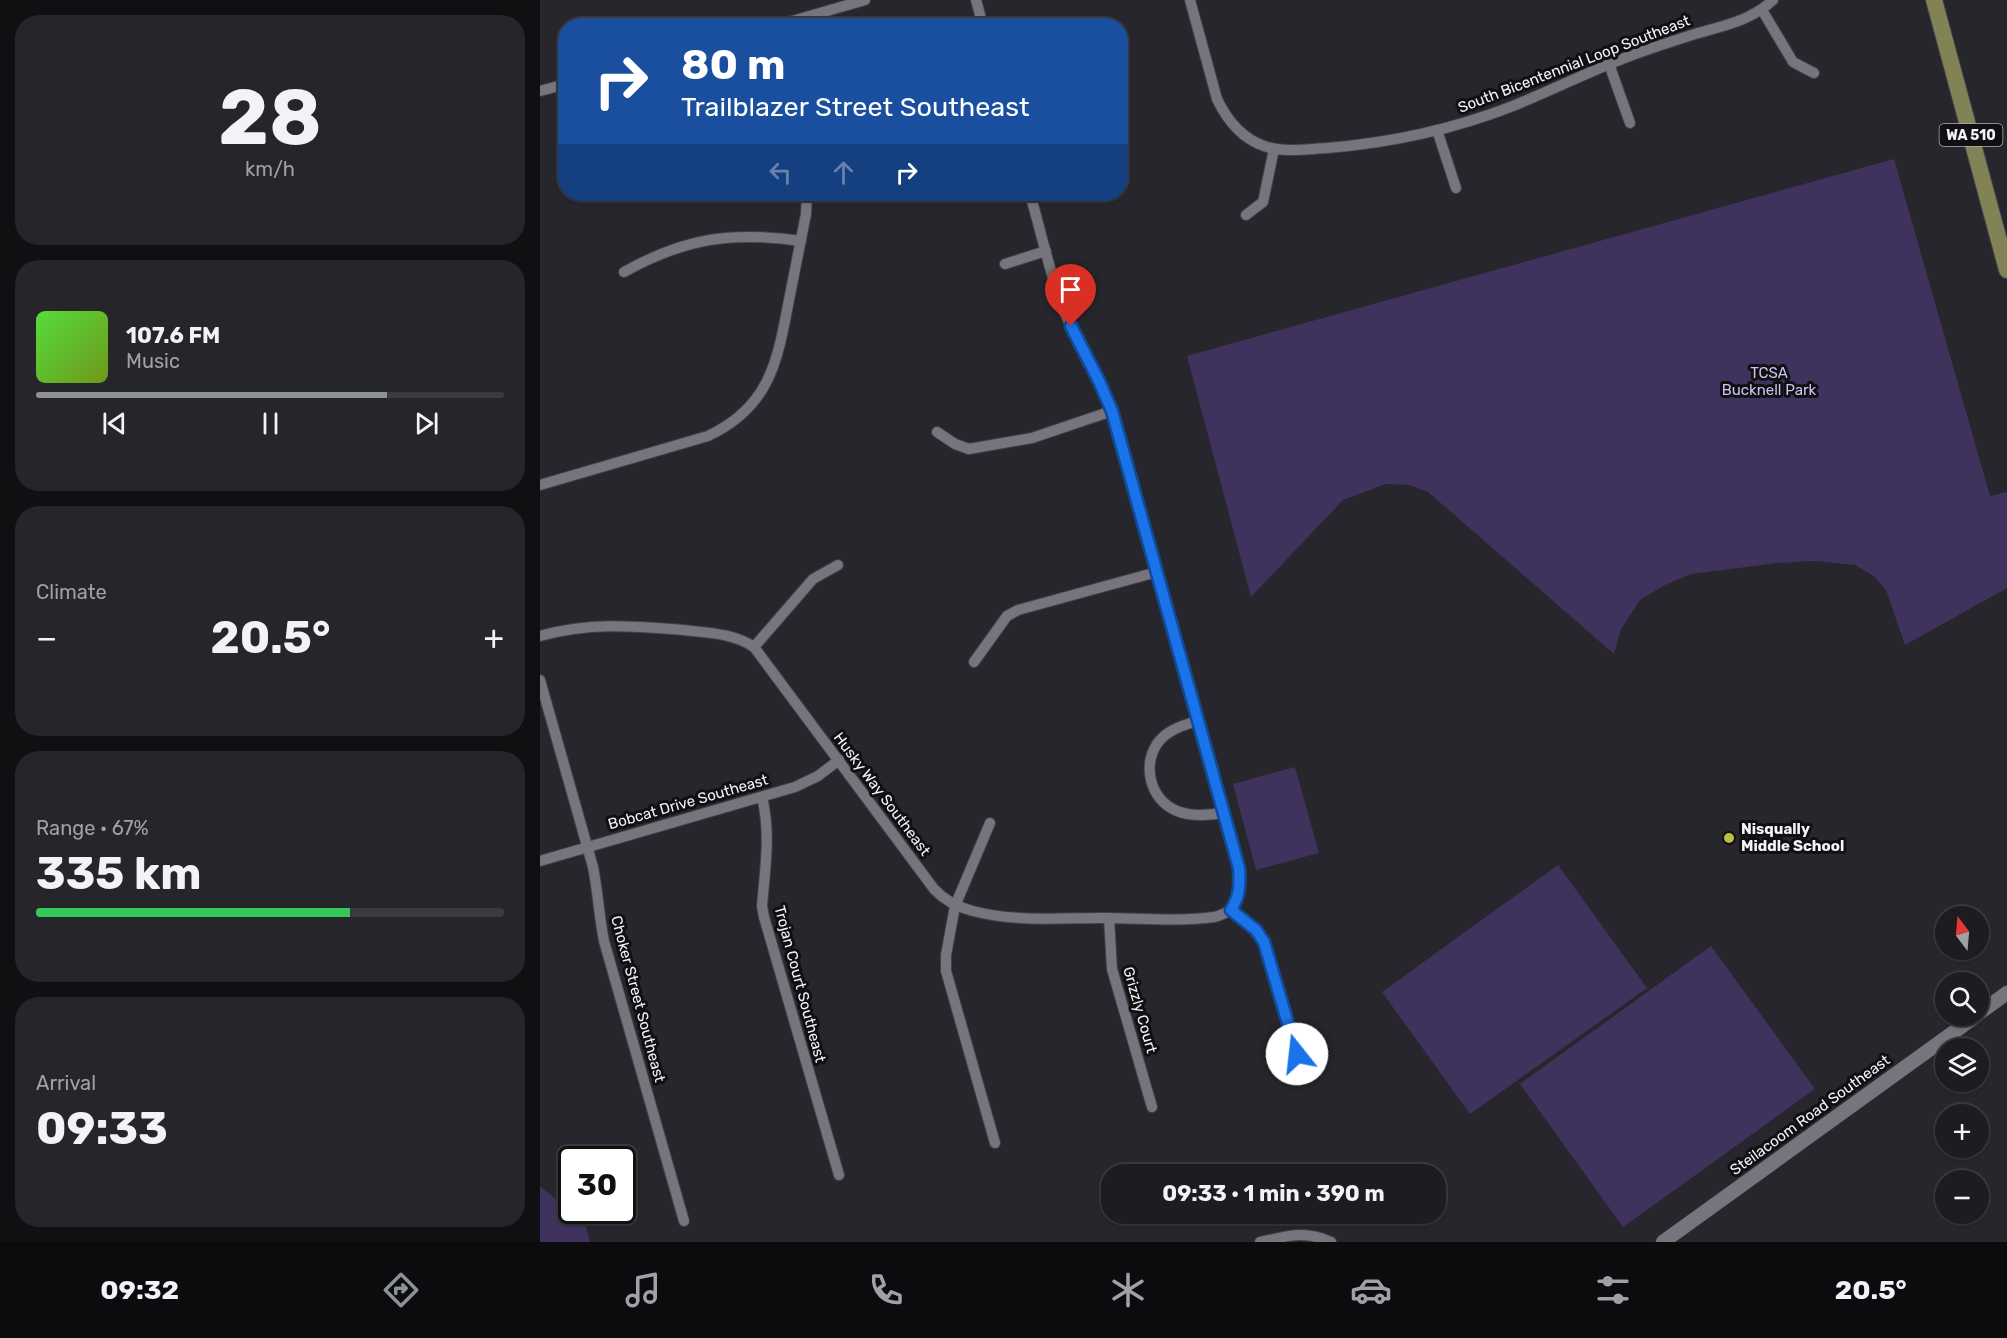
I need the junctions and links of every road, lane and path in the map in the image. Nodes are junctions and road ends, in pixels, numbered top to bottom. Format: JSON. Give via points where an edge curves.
{"nodes":[{"id":1,"x":865,"y":0,"type":"edge"},
{"id":2,"x":976,"y":0,"type":"edge"},
{"id":3,"x":1190,"y":0,"type":"edge"},
{"id":4,"x":1773,"y":0,"type":"edge"},
{"id":5,"x":1934,"y":0,"type":"edge"},
{"id":6,"x":1762,"y":10,"type":"junction"},
{"id":7,"x":802,"y":18,"type":"edge"},
{"id":8,"x":981,"y":18,"type":"edge"},
{"id":9,"x":1609,"y":64,"type":"junction"},
{"id":10,"x":1814,"y":73,"type":"dead end"},
{"id":11,"x":558,"y":86,"type":"edge"},
{"id":12,"x":540,"y":91,"type":"edge"},
{"id":13,"x":1630,"y":123,"type":"dead end"},
{"id":14,"x":1437,"y":130,"type":"junction"},
{"id":15,"x":1274,"y":149,"type":"junction"},
{"id":16,"x":1456,"y":188,"type":"dead end"},
{"id":17,"x":806,"y":201,"type":"edge"},
{"id":18,"x":1032,"y":201,"type":"edge"},
{"id":19,"x":1246,"y":215,"type":"dead end"},
{"id":20,"x":801,"y":241,"type":"junction"},
{"id":21,"x":1046,"y":251,"type":"junction"},
{"id":22,"x":1005,"y":264,"type":"dead end"},
{"id":23,"x":2007,"y":270,"type":"edge"},
{"id":24,"x":624,"y":272,"type":"dead end"},
{"id":25,"x":1112,"y":411,"type":"junction"},
{"id":26,"x":937,"y":432,"type":"dead end"},
{"id":27,"x":540,"y":485,"type":"edge"},
{"id":28,"x":838,"y":565,"type":"dead end"},
{"id":29,"x":1157,"y":572,"type":"junction"},
{"id":30,"x":540,"y":636,"type":"edge"},
{"id":31,"x":754,"y":647,"type":"junction"},
{"id":32,"x":974,"y":662,"type":"dead end"},
{"id":33,"x":540,"y":680,"type":"edge"},
{"id":34,"x":1197,"y":721,"type":"junction"},
{"id":35,"x":839,"y":760,"type":"junction"},
{"id":36,"x":762,"y":797,"type":"junction"},
{"id":37,"x":1223,"y":813,"type":"junction"},
{"id":38,"x":990,"y":823,"type":"dead end"},
{"id":39,"x":588,"y":847,"type":"junction"},
{"id":40,"x":540,"y":861,"type":"edge"},
{"id":41,"x":955,"y":906,"type":"junction"},
{"id":42,"x":1231,"y":910,"type":"junction"},
{"id":43,"x":1109,"y":918,"type":"junction"},
{"id":44,"x":2007,"y":993,"type":"edge"},
{"id":45,"x":1989,"y":1006,"type":"edge"},
{"id":46,"x":1962,"y":1026,"type":"edge"},
{"id":47,"x":1297,"y":1054,"type":"dead end"},
{"id":48,"x":1152,"y":1107,"type":"dead end"},
{"id":49,"x":994,"y":1143,"type":"dead end"},
{"id":50,"x":838,"y":1175,"type":"dead end"},
{"id":51,"x":684,"y":1221,"type":"dead end"},
{"id":52,"x":1260,"y":1242,"type":"edge"},
{"id":53,"x":1331,"y":1242,"type":"edge"},
{"id":54,"x":1663,"y":1242,"type":"edge"}],
"edges":[{"from":1,"to":7,"type":"street"},
{"from":2,"to":8,"type":"street"},
{"from":3,"to":15,"type":"street","name":"South Bicentennial Loop Southeast","via":[[1223,111],[1239,132]]},
{"from":4,"to":6,"type":"street","name":"South Bicentennial Loop Southeast"},
{"from":5,"to":23,"type":"main road","number":"WA 510"},
{"from":6,"to":9,"type":"street","name":"South Bicentennial Loop Southeast"},
{"from":6,"to":10,"type":"street","via":[[1793,62]]},
{"from":9,"to":13,"type":"street"},
{"from":9,"to":14,"type":"street","name":"South Bicentennial Loop Southeast","via":[[1510,107]]},
{"from":11,"to":12,"type":"street"},
{"from":14,"to":15,"type":"street","name":"South Bicentennial Loop Southeast","via":[[1342,147]]},
{"from":14,"to":16,"type":"street"},
{"from":15,"to":19,"type":"street","via":[[1263,202]]},
{"from":17,"to":20,"type":"street"},
{"from":18,"to":21,"type":"street"},
{"from":20,"to":24,"type":"street","via":[[756,236],[713,239],[673,248]]},
{"from":20,"to":27,"type":"street","via":[[776,362],[765,388],[745,412],[702,439]]},
{"from":21,"to":22,"type":"street"},
{"from":21,"to":25,"type":"street","via":[[1071,326]]},
{"from":25,"to":26,"type":"street","via":[[1032,438],[969,449]]},
{"from":25,"to":29,"type":"street"},
{"from":28,"to":31,"type":"street","via":[[813,579]]},
{"from":29,"to":32,"type":"street","via":[[1012,613],[995,630]]},
{"from":29,"to":34,"type":"street"},
{"from":30,"to":31,"type":"street","name":"Husky Way Southeast","via":[[575,627],[625,625],[722,634],[743,639]]},
{"from":31,"to":35,"type":"street","name":"Husky Way Southeast"},
{"from":33,"to":39,"type":"street","name":"Choker Street Southeast"},
{"from":34,"to":37,"type":"street"},
{"from":34,"to":37,"type":"street","via":[[1175,728],[1161,739],[1149,764],[1152,784],[1167,806],[1178,812]]},
{"from":35,"to":36,"type":"street","name":"Bobcat Drive Southeast","via":[[807,782]]},
{"from":35,"to":41,"type":"street","name":"Husky Way Southeast","via":[[934,889]]},
{"from":36,"to":39,"type":"street","name":"Bobcat Drive Southeast"},
{"from":36,"to":50,"type":"street","name":"Trojan Court Southeast","via":[[768,837],[764,917]]},
{"from":37,"to":42,"type":"street","via":[[1239,868],[1237,900]]},
{"from":38,"to":41,"type":"street"},
{"from":39,"to":40,"type":"street","name":"Bobcat Drive Southeast"},
{"from":39,"to":51,"type":"street","name":"Choker Street Southeast","via":[[604,941]]},
{"from":41,"to":43,"type":"street","name":"Husky Way Southeast","via":[[1006,916]]},
{"from":41,"to":49,"type":"street","via":[[946,971]]},
{"from":42,"to":43,"type":"street","name":"Husky Way Southeast","via":[[1217,917],[1190,919]]},
{"from":42,"to":47,"type":"street","via":[[1256,930],[1264,942]]},
{"from":43,"to":48,"type":"street","name":"Grizzly Court","via":[[1112,969]]},
{"from":44,"to":45,"type":"street","name":"Steilacoom Road Southeast"},
{"from":46,"to":54,"type":"street","name":"Steilacoom Road Southeast"},
{"from":52,"to":53,"type":"street","via":[[1311,1234]]}]}
